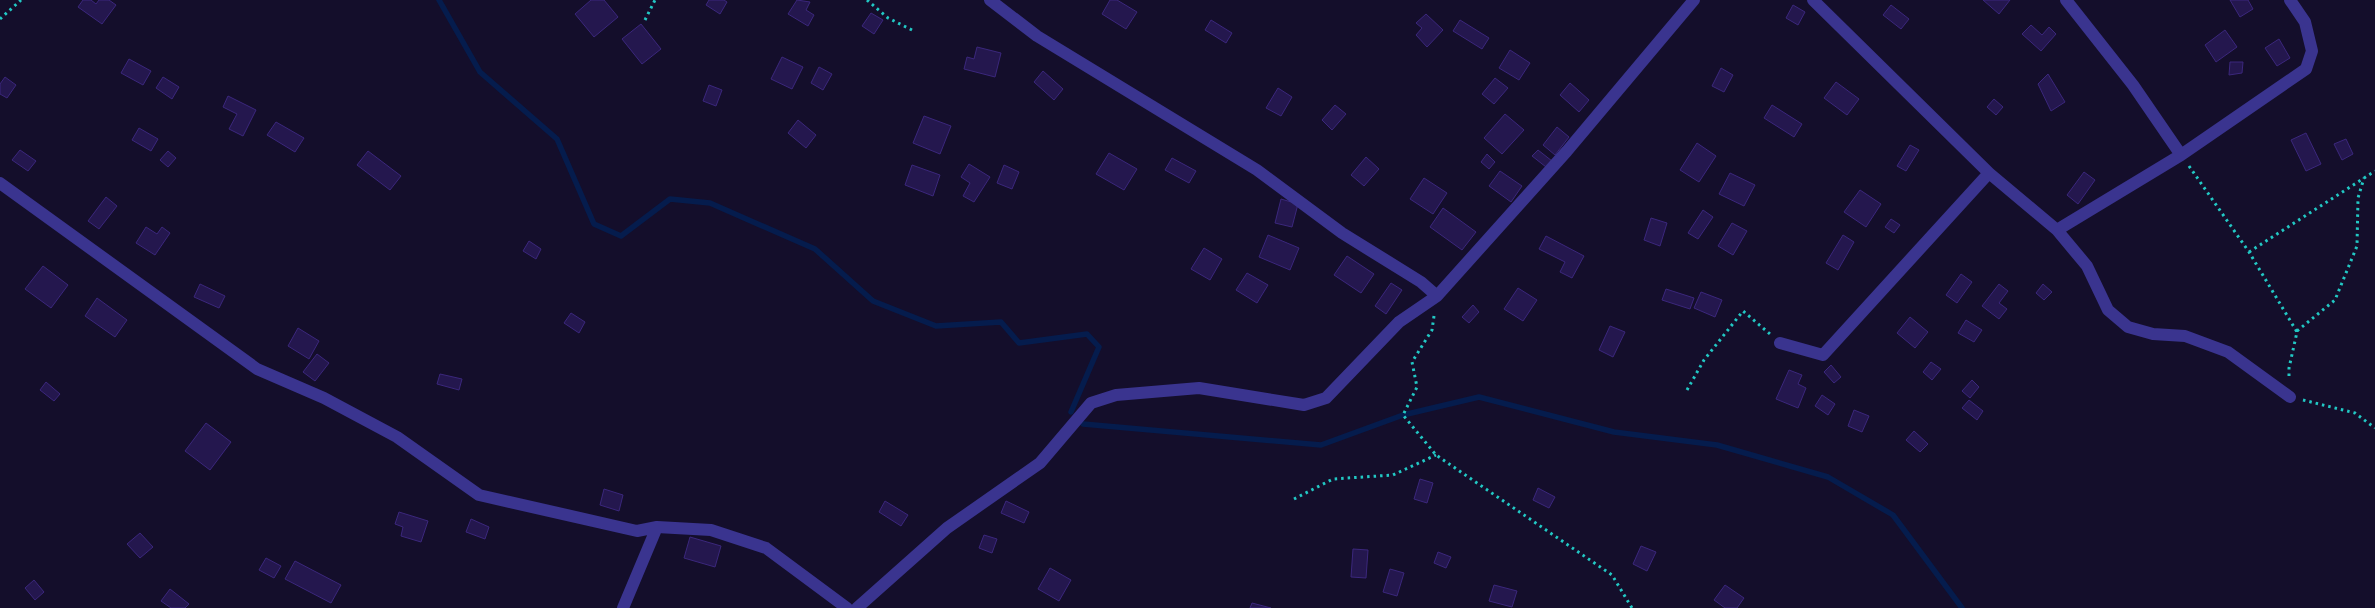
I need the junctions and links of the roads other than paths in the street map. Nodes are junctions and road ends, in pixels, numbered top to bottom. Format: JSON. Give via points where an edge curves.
{"nodes":[{"id":1,"x":990,"y":0,"type":"edge"},
{"id":2,"x":1694,"y":0,"type":"edge"},
{"id":3,"x":1813,"y":0,"type":"edge"},
{"id":4,"x":2066,"y":0,"type":"edge"},
{"id":5,"x":2290,"y":0,"type":"edge"},
{"id":6,"x":2181,"y":155,"type":"junction"},
{"id":7,"x":1989,"y":173,"type":"junction"},
{"id":8,"x":0,"y":183,"type":"edge"},
{"id":9,"x":2057,"y":230,"type":"junction"},
{"id":10,"x":1437,"y":296,"type":"junction"},
{"id":11,"x":1780,"y":343,"type":"road end"},
{"id":12,"x":2290,"y":397,"type":"road end"},
{"id":13,"x":657,"y":527,"type":"junction"},
{"id":14,"x":623,"y":608,"type":"edge"},
{"id":15,"x":848,"y":608,"type":"edge"},
{"id":16,"x":857,"y":608,"type":"edge"}],
"edges":[{"from":1,"to":10,"type":"street","via":[[1037,36],[1257,170],[1315,214],[1421,282]]},
{"from":2,"to":10,"type":"street","via":[[1567,151]]},
{"from":3,"to":7,"type":"street"},
{"from":4,"to":6,"type":"street","via":[[2133,84]]},
{"from":5,"to":6,"type":"street","via":[[2305,22],[2312,51],[2306,69]]},
{"from":6,"to":9,"type":"street"},
{"from":7,"to":9,"type":"street"},
{"from":7,"to":11,"type":"street","via":[[1823,355]]},
{"from":8,"to":13,"type":"street","via":[[257,369],[324,398],[398,437],[478,494],[637,531]]},
{"from":9,"to":12,"type":"street","via":[[2087,266],[2108,310],[2128,327],[2153,334],[2185,336],[2228,352]]},
{"from":10,"to":16,"type":"street","via":[[1399,322],[1326,398],[1304,405],[1199,388],[1116,395],[1090,403],[1040,463],[947,528]]},
{"from":13,"to":14,"type":"street"},
{"from":13,"to":15,"type":"street","via":[[711,530],[766,548]]}]}
